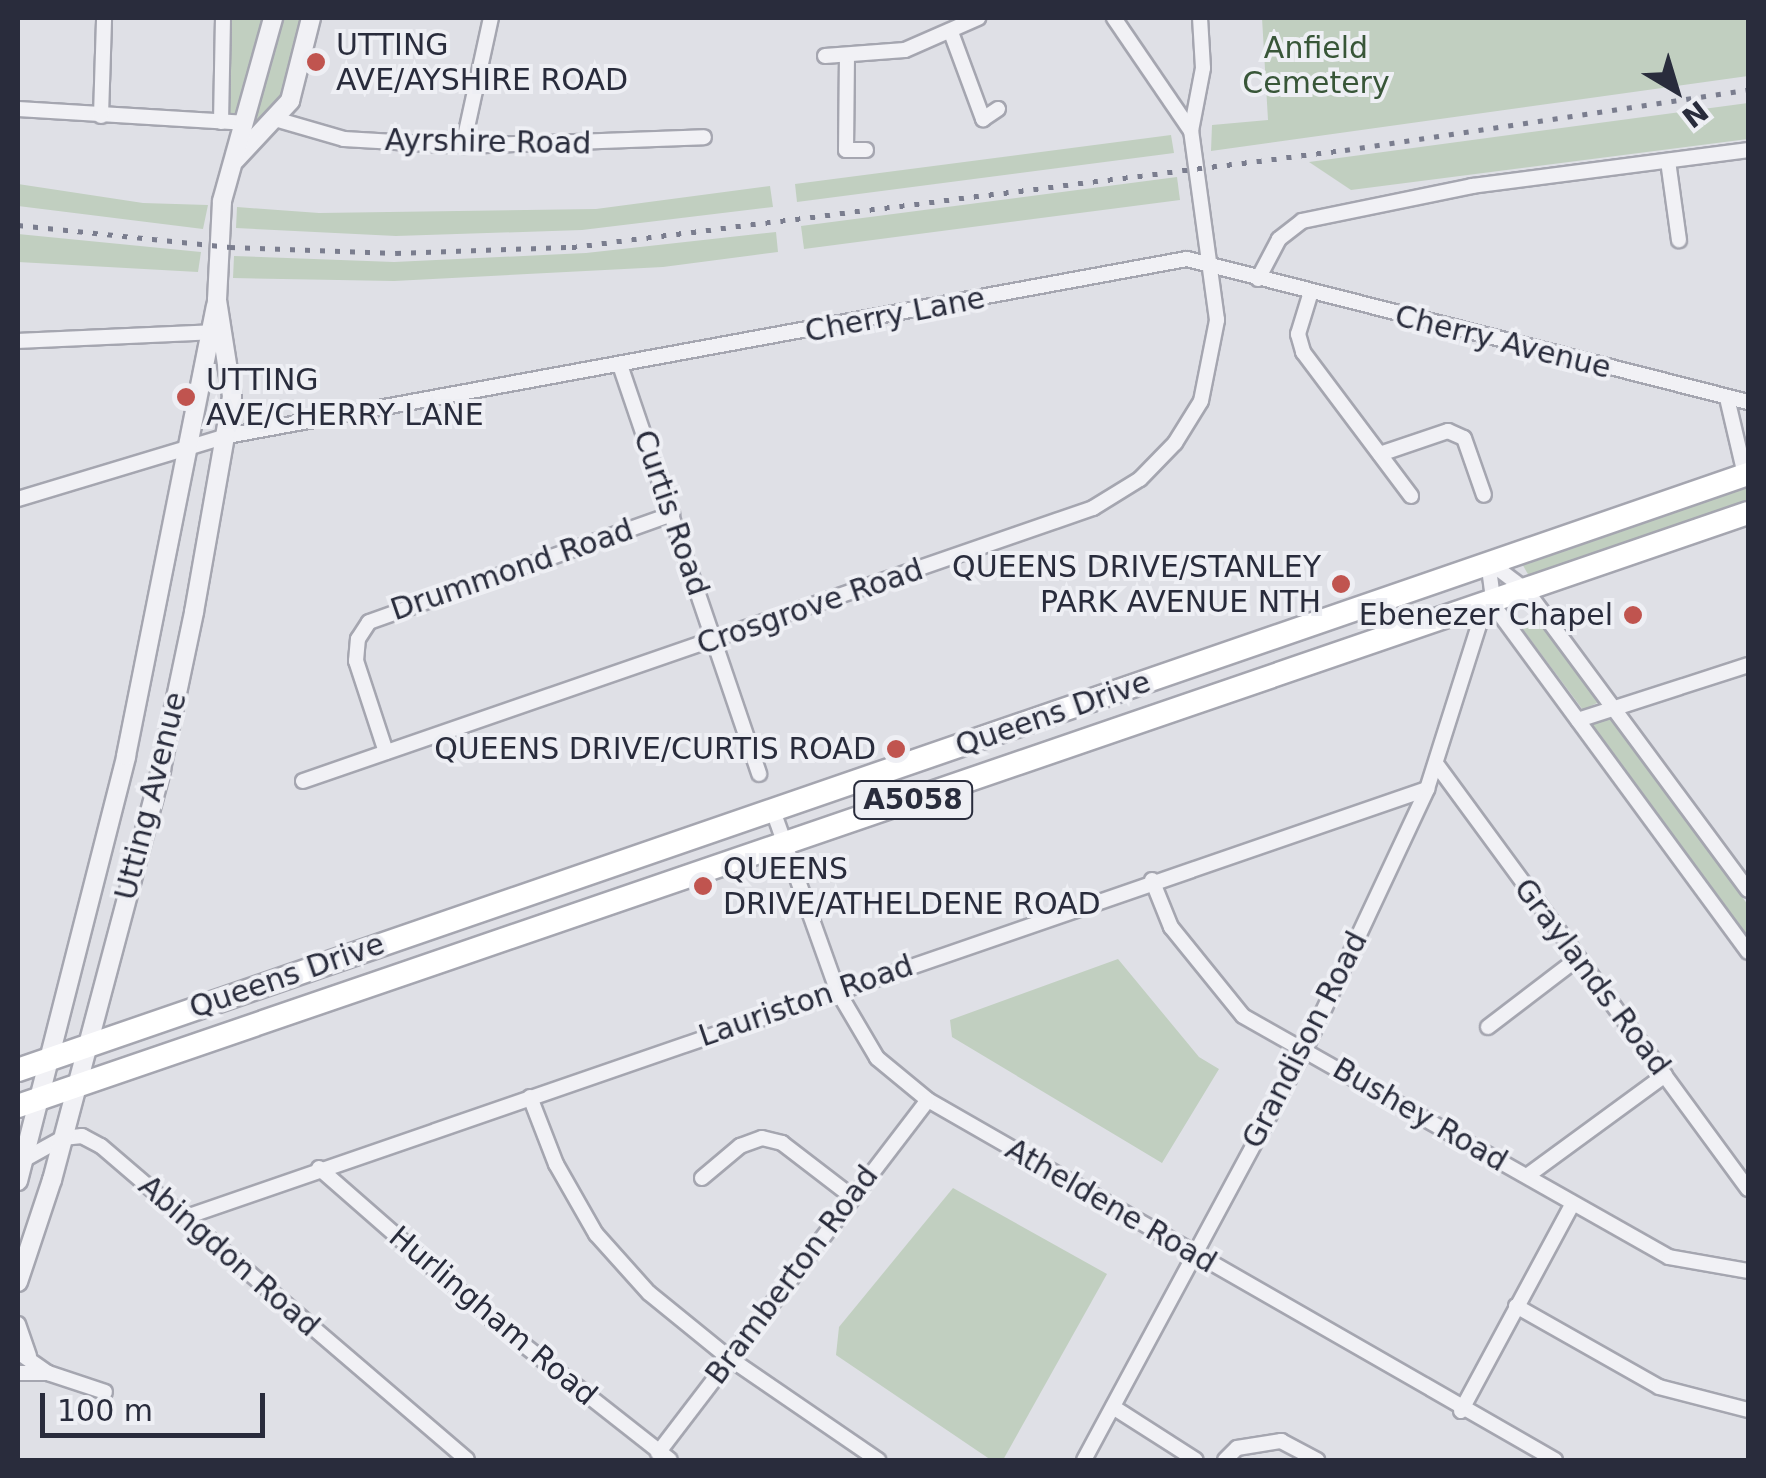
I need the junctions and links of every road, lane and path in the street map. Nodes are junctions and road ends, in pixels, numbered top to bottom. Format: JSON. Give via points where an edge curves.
{"nodes":[{"id":1,"x":104,"y":18,"type":"edge"},
{"id":2,"x":223,"y":18,"type":"edge"},
{"id":3,"x":273,"y":18,"type":"edge"},
{"id":4,"x":312,"y":18,"type":"edge"},
{"id":5,"x":491,"y":18,"type":"edge"},
{"id":6,"x":978,"y":18,"type":"edge"},
{"id":7,"x":1114,"y":18,"type":"edge"},
{"id":8,"x":1200,"y":18,"type":"edge"},
{"id":9,"x":952,"y":35,"type":"junction"},
{"id":10,"x":847,"y":55,"type":"junction"},
{"id":11,"x":825,"y":56,"type":"dead end"},
{"id":12,"x":18,"y":109,"type":"edge"},
{"id":13,"x":998,"y":109,"type":"dead end"},
{"id":14,"x":101,"y":116,"type":"junction"},
{"id":15,"x":221,"y":122,"type":"junction"},
{"id":16,"x":244,"y":123,"type":"junction"},
{"id":17,"x":268,"y":126,"type":"junction"},
{"id":18,"x":1190,"y":130,"type":"junction"},
{"id":19,"x":704,"y":137,"type":"dead end"},
{"id":20,"x":463,"y":146,"type":"junction"},
{"id":21,"x":866,"y":150,"type":"dead end"},
{"id":22,"x":1748,"y":150,"type":"edge"},
{"id":23,"x":1668,"y":161,"type":"junction"},
{"id":24,"x":231,"y":164,"type":"junction"},
{"id":25,"x":1679,"y":240,"type":"dead end"},
{"id":26,"x":1209,"y":262,"type":"junction"},
{"id":27,"x":1258,"y":279,"type":"junction"},
{"id":28,"x":1310,"y":295,"type":"junction"},
{"id":29,"x":215,"y":332,"type":"junction"},
{"id":30,"x":18,"y":341,"type":"edge"},
{"id":31,"x":620,"y":366,"type":"junction"},
{"id":32,"x":1727,"y":398,"type":"junction"},
{"id":33,"x":1748,"y":402,"type":"edge"},
{"id":34,"x":227,"y":436,"type":"junction"},
{"id":35,"x":185,"y":452,"type":"junction"},
{"id":36,"x":1380,"y":454,"type":"junction"},
{"id":37,"x":1747,"y":474,"type":"edge"},
{"id":38,"x":1484,"y":495,"type":"dead end"},
{"id":39,"x":1411,"y":496,"type":"dead end"},
{"id":40,"x":18,"y":499,"type":"edge"},
{"id":41,"x":1748,"y":512,"type":"edge"},
{"id":42,"x":672,"y":514,"type":"junction"},
{"id":43,"x":1488,"y":561,"type":"junction"},
{"id":44,"x":1526,"y":590,"type":"junction"},
{"id":45,"x":1492,"y":603,"type":"junction"},
{"id":46,"x":715,"y":640,"type":"junction"},
{"id":47,"x":1748,"y":665,"type":"edge"},
{"id":48,"x":1614,"y":708,"type":"junction"},
{"id":49,"x":1578,"y":720,"type":"junction"},
{"id":50,"x":386,"y":752,"type":"junction"},
{"id":51,"x":1437,"y":765,"type":"junction"},
{"id":52,"x":759,"y":774,"type":"dead end"},
{"id":53,"x":303,"y":781,"type":"dead end"},
{"id":54,"x":1427,"y":789,"type":"junction"},
{"id":55,"x":772,"y":808,"type":"junction"},
{"id":56,"x":786,"y":844,"type":"junction"},
{"id":57,"x":1152,"y":880,"type":"junction"},
{"id":58,"x":1748,"y":890,"type":"edge"},
{"id":59,"x":1748,"y":952,"type":"edge"},
{"id":60,"x":1577,"y":959,"type":"junction"},
{"id":61,"x":836,"y":990,"type":"junction"},
{"id":62,"x":1488,"y":1027,"type":"dead end"},
{"id":63,"x":87,"y":1044,"type":"junction"},
{"id":64,"x":1305,"y":1050,"type":"junction"},
{"id":65,"x":48,"y":1059,"type":"junction"},
{"id":66,"x":18,"y":1070,"type":"edge"},
{"id":67,"x":1664,"y":1075,"type":"junction"},
{"id":68,"x":77,"y":1085,"type":"junction"},
{"id":69,"x":530,"y":1096,"type":"junction"},
{"id":70,"x":42,"y":1098,"type":"junction"},
{"id":71,"x":928,"y":1100,"type":"junction"},
{"id":72,"x":18,"y":1106,"type":"edge"},
{"id":73,"x":64,"y":1138,"type":"junction"},
{"id":74,"x":18,"y":1140,"type":"edge"},
{"id":75,"x":24,"y":1159,"type":"junction"},
{"id":76,"x":319,"y":1168,"type":"junction"},
{"id":77,"x":1526,"y":1176,"type":"junction"},
{"id":78,"x":702,"y":1178,"type":"dead end"},
{"id":79,"x":18,"y":1181,"type":"edge"},
{"id":80,"x":1748,"y":1189,"type":"edge"},
{"id":81,"x":851,"y":1196,"type":"junction"},
{"id":82,"x":1571,"y":1206,"type":"junction"},
{"id":83,"x":186,"y":1217,"type":"junction"},
{"id":84,"x":1192,"y":1254,"type":"junction"},
{"id":85,"x":1748,"y":1271,"type":"edge"},
{"id":86,"x":18,"y":1282,"type":"edge"},
{"id":87,"x":1516,"y":1306,"type":"junction"},
{"id":88,"x":18,"y":1324,"type":"edge"},
{"id":89,"x":24,"y":1354,"type":"edge"},
{"id":90,"x":729,"y":1358,"type":"junction"},
{"id":91,"x":18,"y":1373,"type":"edge"},
{"id":92,"x":41,"y":1375,"type":"junction"},
{"id":93,"x":18,"y":1387,"type":"edge"},
{"id":94,"x":105,"y":1392,"type":"dead end"},
{"id":95,"x":1113,"y":1406,"type":"junction"},
{"id":96,"x":1748,"y":1410,"type":"edge"},
{"id":97,"x":1461,"y":1411,"type":"junction"},
{"id":98,"x":664,"y":1456,"type":"edge"},
{"id":99,"x":467,"y":1460,"type":"edge"},
{"id":100,"x":878,"y":1460,"type":"edge"},
{"id":101,"x":1084,"y":1460,"type":"edge"},
{"id":102,"x":1196,"y":1460,"type":"edge"},
{"id":103,"x":1225,"y":1460,"type":"edge"},
{"id":104,"x":1317,"y":1460,"type":"edge"},
{"id":105,"x":1555,"y":1460,"type":"edge"}],
"edges":[{"from":1,"to":14,"type":"street"},
{"from":2,"to":15,"type":"street"},
{"from":3,"to":16,"type":"street","name":"Utting Avenue"},
{"from":4,"to":17,"type":"street","via":[[298,78]]},
{"from":5,"to":20,"type":"street"},
{"from":6,"to":9,"type":"street"},
{"from":7,"to":18,"type":"street"},
{"from":8,"to":18,"type":"street","via":[[1204,68]]},
{"from":9,"to":10,"type":"street","via":[[905,50]]},
{"from":9,"to":13,"type":"street","via":[[984,119]]},
{"from":10,"to":11,"type":"street"},
{"from":10,"to":21,"type":"street","via":[[846,150]]},
{"from":12,"to":14,"type":"street"},
{"from":14,"to":15,"type":"street"},
{"from":15,"to":16,"type":"street"},
{"from":16,"to":17,"type":"street"},
{"from":16,"to":24,"type":"street","name":"Utting Avenue"},
{"from":17,"to":20,"type":"street","name":"Ayrshire Road"},
{"from":17,"to":24,"type":"street"},
{"from":18,"to":26,"type":"street","name":"Crosgrove Road"},
{"from":19,"to":20,"type":"street","name":"Ayrshire Road"},
{"from":22,"to":23,"type":"street"},
{"from":23,"to":25,"type":"street"},
{"from":23,"to":27,"type":"street","via":[[1472,186],[1302,221],[1279,239]]},
{"from":24,"to":29,"type":"street","name":"Utting Avenue","via":[[219,231]]},
{"from":26,"to":27,"type":"street","name":"Cherry Lane"},
{"from":26,"to":31,"type":"street","name":"Cherry Lane","via":[[1187,259]]},
{"from":26,"to":46,"type":"street","name":"Crosgrove Road","via":[[1217,320],[1201,401],[1176,443],[1140,479],[1093,508]]},
{"from":27,"to":28,"type":"street","name":"Cherry Avenue"},
{"from":28,"to":32,"type":"street","name":"Cherry Avenue"},
{"from":28,"to":36,"type":"street","via":[[1298,334],[1303,352]]},
{"from":29,"to":30,"type":"street"},
{"from":29,"to":34,"type":"street","name":"Utting Avenue","via":[[232,396]]},
{"from":29,"to":35,"type":"street","name":"Utting Avenue"},
{"from":31,"to":34,"type":"street","name":"Cherry Lane"},
{"from":31,"to":42,"type":"street","name":"Curtis Road"},
{"from":32,"to":33,"type":"street","name":"Cherry Avenue"},
{"from":32,"to":37,"type":"street"},
{"from":34,"to":35,"type":"street","name":"Cherry Lane"},
{"from":34,"to":63,"type":"street","name":"Utting Avenue","via":[[161,769]]},
{"from":35,"to":40,"type":"street","name":"Cherry Lane"},
{"from":35,"to":65,"type":"street","name":"Utting Avenue","via":[[126,756]]},
{"from":36,"to":38,"type":"street","via":[[1448,432],[1464,438]]},
{"from":36,"to":39,"type":"street"},
{"from":37,"to":43,"type":"highway","name":"Queens Drive","number":"A5058"},
{"from":41,"to":44,"type":"highway","name":"Queens Drive","number":"A5058"},
{"from":42,"to":46,"type":"street","name":"Curtis Road"},
{"from":42,"to":50,"type":"street","name":"Drummond Road","via":[[369,622],[358,638],[356,661]]},
{"from":43,"to":44,"type":"street"},
{"from":43,"to":45,"type":"street"},
{"from":43,"to":55,"type":"highway","name":"Queens Drive","number":"A5058"},
{"from":44,"to":45,"type":"highway","name":"Queens Drive","number":"A5058"},
{"from":44,"to":48,"type":"street"},
{"from":45,"to":49,"type":"street"},
{"from":45,"to":51,"type":"street","name":"Grandison Road","via":[[1480,622]]},
{"from":45,"to":56,"type":"highway","name":"Queens Drive","number":"A5058"},
{"from":46,"to":50,"type":"street","name":"Crosgrove Road"},
{"from":46,"to":52,"type":"street","name":"Curtis Road"},
{"from":47,"to":48,"type":"street"},
{"from":48,"to":49,"type":"street"},
{"from":48,"to":58,"type":"street"},
{"from":49,"to":59,"type":"street"},
{"from":50,"to":53,"type":"street","name":"Crosgrove Road"},
{"from":51,"to":54,"type":"street","name":"Grandison Road"},
{"from":51,"to":60,"type":"street","name":"Graylands Road"},
{"from":54,"to":57,"type":"street","name":"Lauriston Road"},
{"from":54,"to":64,"type":"street","name":"Grandison Road"},
{"from":55,"to":56,"type":"street"},
{"from":55,"to":63,"type":"highway","name":"Queens Drive","number":"A5058"},
{"from":56,"to":61,"type":"street","name":"Atheldene Road"},
{"from":56,"to":68,"type":"highway","name":"Queens Drive","number":"A5058"},
{"from":57,"to":61,"type":"street","name":"Lauriston Road"},
{"from":57,"to":64,"type":"street","name":"Bushey Road","via":[[1171,927],[1208,979],[1244,1016]]},
{"from":60,"to":62,"type":"street"},
{"from":60,"to":67,"type":"street","name":"Graylands Road"},
{"from":61,"to":69,"type":"street","name":"Lauriston Road"},
{"from":61,"to":71,"type":"street","name":"Atheldene Road","via":[[877,1058]]},
{"from":63,"to":65,"type":"highway","name":"Queens Drive","number":"A5058"},
{"from":63,"to":68,"type":"street","name":"Utting Avenue"},
{"from":64,"to":77,"type":"street","name":"Bushey Road"},
{"from":64,"to":84,"type":"street","name":"Grandison Road"},
{"from":65,"to":66,"type":"highway","name":"Queens Drive","number":"A5058"},
{"from":65,"to":70,"type":"street","name":"Utting Avenue"},
{"from":67,"to":77,"type":"street"},
{"from":67,"to":80,"type":"street","name":"Graylands Road"},
{"from":68,"to":70,"type":"highway","name":"Queens Drive","number":"A5058"},
{"from":68,"to":73,"type":"street","name":"Utting Avenue"},
{"from":69,"to":76,"type":"street","name":"Lauriston Road"},
{"from":69,"to":90,"type":"street","via":[[556,1164],[596,1234],[649,1294]]},
{"from":70,"to":72,"type":"highway","name":"Queens Drive","number":"A5058"},
{"from":70,"to":75,"type":"street","name":"Utting Avenue"},
{"from":71,"to":81,"type":"street","name":"Bramberton Road"},
{"from":71,"to":84,"type":"street","name":"Atheldene Road"},
{"from":73,"to":75,"type":"street"},
{"from":73,"to":83,"type":"street","name":"Abingdon Road","via":[[82,1136],[101,1146]]},
{"from":73,"to":86,"type":"street","name":"Utting Avenue"},
{"from":74,"to":75,"type":"street"},
{"from":75,"to":79,"type":"street","name":"Utting Avenue"},
{"from":76,"to":83,"type":"street","name":"Lauriston Road"},
{"from":76,"to":98,"type":"street","name":"Hurlingham Road","via":[[496,1323]]},
{"from":77,"to":82,"type":"street","name":"Bushey Road"},
{"from":78,"to":81,"type":"street","via":[[762,1138],[782,1143]]},
{"from":81,"to":90,"type":"street","name":"Bramberton Road"},
{"from":82,"to":85,"type":"street","name":"Bushey Road","via":[[1669,1257]]},
{"from":82,"to":87,"type":"street"},
{"from":83,"to":99,"type":"street","name":"Abingdon Road"},
{"from":84,"to":95,"type":"street","name":"Grandison Road"},
{"from":84,"to":97,"type":"street","name":"Atheldene Road"},
{"from":87,"to":96,"type":"street","via":[[1660,1388]]},
{"from":87,"to":97,"type":"street"},
{"from":88,"to":89,"type":"street"},
{"from":89,"to":92,"type":"street"},
{"from":90,"to":98,"type":"street","name":"Bramberton Road"},
{"from":90,"to":100,"type":"street"},
{"from":91,"to":92,"type":"street"},
{"from":92,"to":93,"type":"street"},
{"from":92,"to":94,"type":"street"},
{"from":95,"to":101,"type":"street","name":"Grandison Road"},
{"from":95,"to":102,"type":"street"},
{"from":97,"to":105,"type":"street","name":"Atheldene Road"},
{"from":103,"to":104,"type":"street","via":[[1237,1448],[1282,1441]]}]}
